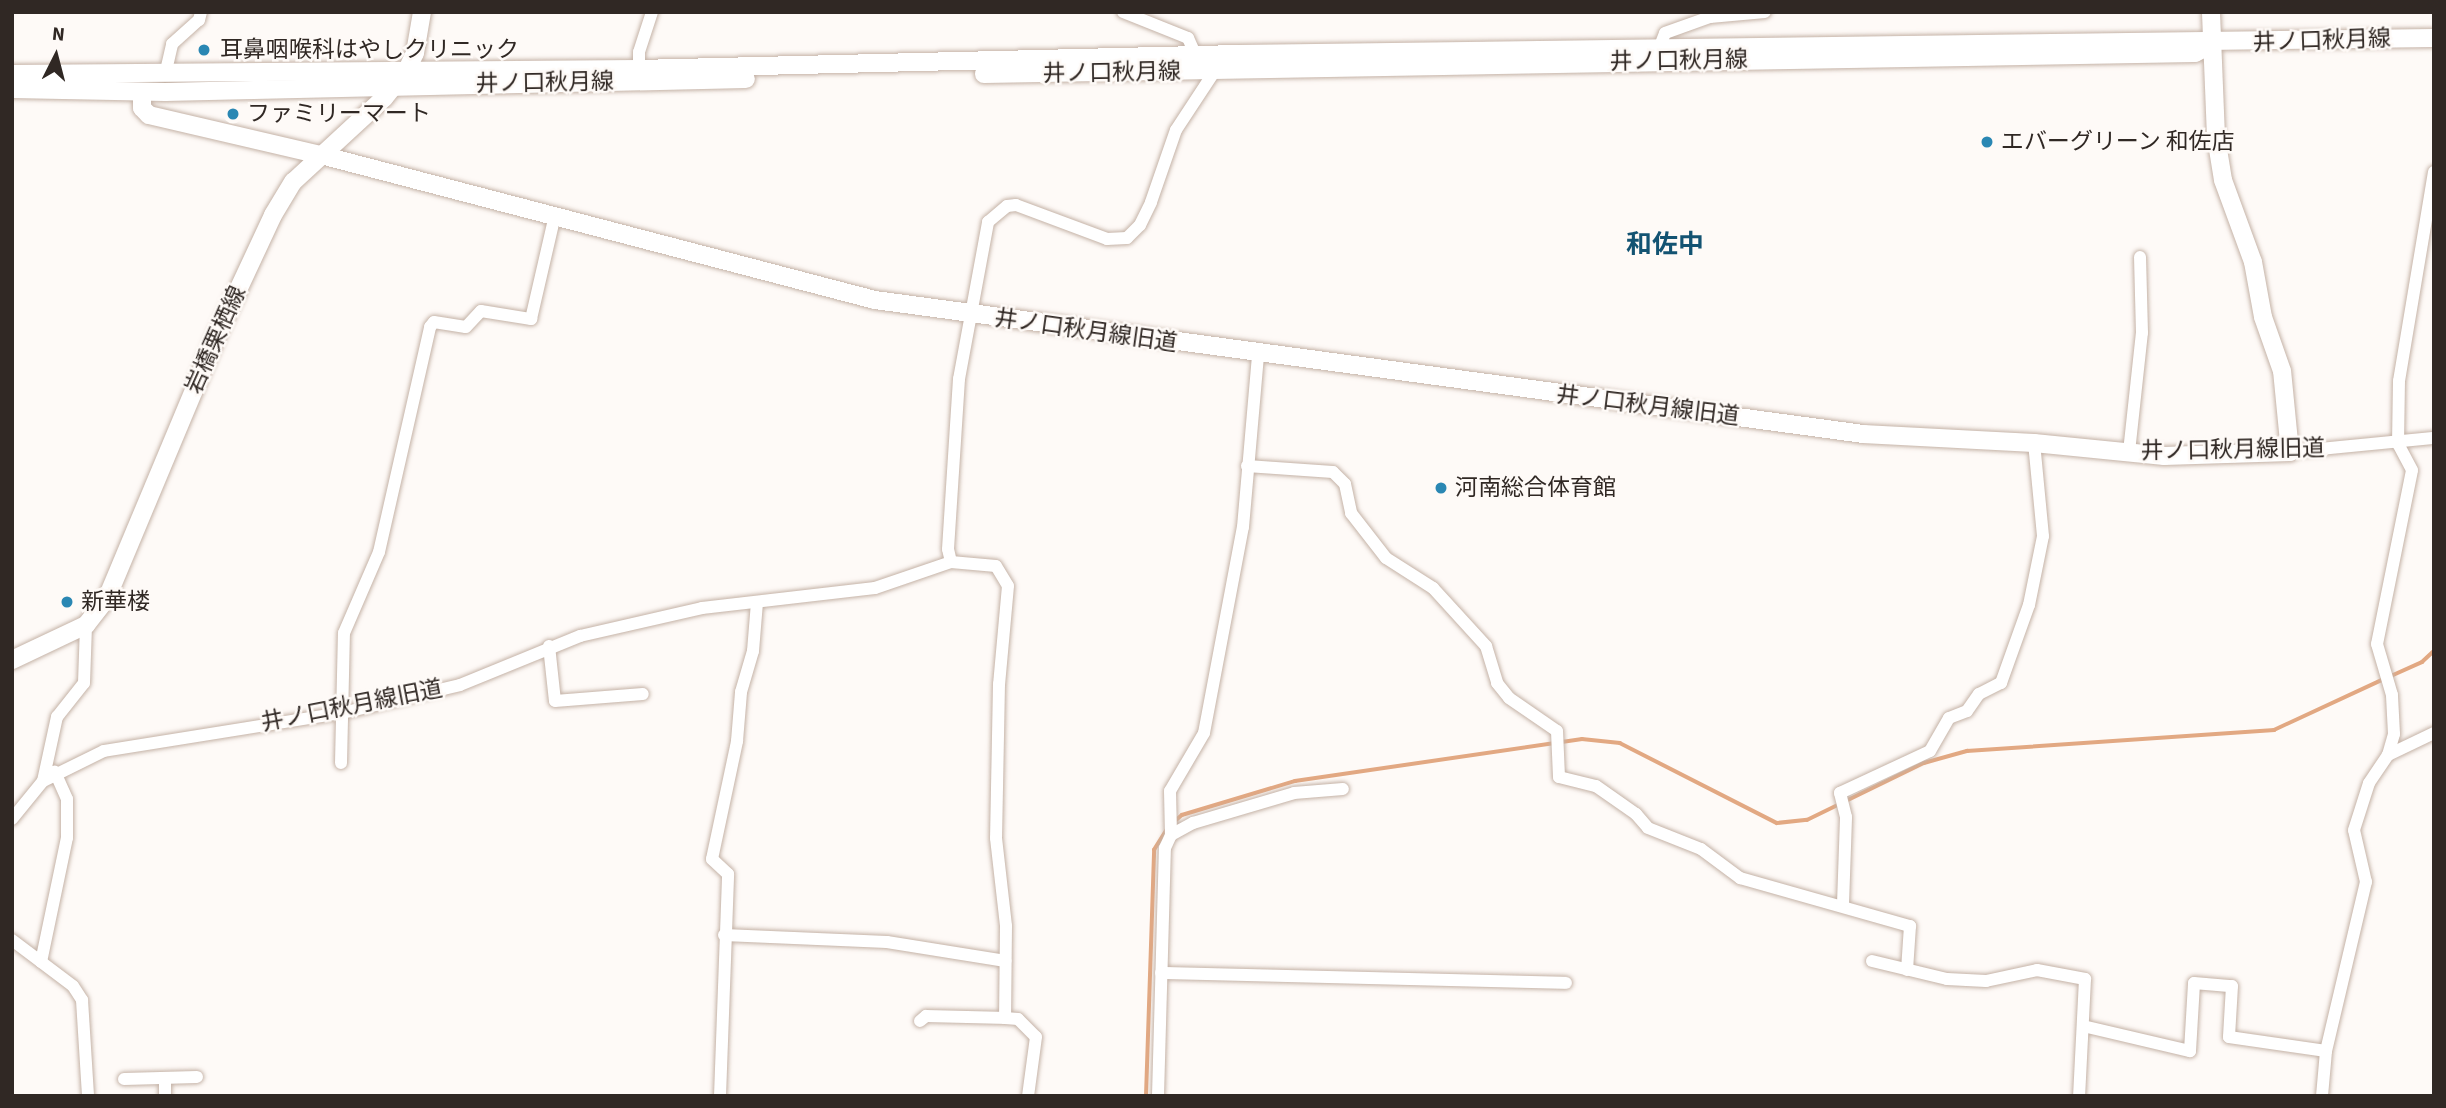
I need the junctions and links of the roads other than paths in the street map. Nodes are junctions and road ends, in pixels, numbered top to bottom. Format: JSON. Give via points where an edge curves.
{"nodes":[{"id":1,"x":201,"y":12,"type":"edge"},
{"id":2,"x":422,"y":12,"type":"edge"},
{"id":3,"x":652,"y":12,"type":"edge"},
{"id":4,"x":1123,"y":12,"type":"edge"},
{"id":5,"x":1765,"y":12,"type":"edge"},
{"id":6,"x":2211,"y":12,"type":"edge"},
{"id":7,"x":2434,"y":38,"type":"edge"},
{"id":8,"x":2211,"y":45,"type":"junction"},
{"id":9,"x":1657,"y":54,"type":"junction"},
{"id":10,"x":1197,"y":58,"type":"junction"},
{"id":11,"x":1218,"y":64,"type":"junction"},
{"id":12,"x":407,"y":70,"type":"junction"},
{"id":13,"x":12,"y":74,"type":"edge"},
{"id":14,"x":165,"y":75,"type":"junction"},
{"id":15,"x":638,"y":75,"type":"junction"},
{"id":16,"x":394,"y":86,"type":"junction"},
{"id":17,"x":12,"y":89,"type":"edge"},
{"id":18,"x":142,"y":92,"type":"junction"},
{"id":19,"x":321,"y":155,"type":"junction"},
{"id":20,"x":2434,"y":172,"type":"edge"},
{"id":21,"x":554,"y":219,"type":"junction"},
{"id":22,"x":2140,"y":257,"type":"dead end"},
{"id":23,"x":969,"y":314,"type":"junction"},
{"id":24,"x":1258,"y":355,"type":"junction"},
{"id":25,"x":2434,"y":438,"type":"edge"},
{"id":26,"x":2034,"y":443,"type":"junction"},
{"id":27,"x":2398,"y":444,"type":"junction"},
{"id":28,"x":2129,"y":452,"type":"junction"},
{"id":29,"x":2290,"y":452,"type":"junction"},
{"id":30,"x":1247,"y":466,"type":"junction"},
{"id":31,"x":951,"y":562,"type":"junction"},
{"id":32,"x":757,"y":602,"type":"junction"},
{"id":33,"x":86,"y":625,"type":"junction"},
{"id":34,"x":549,"y":646,"type":"junction"},
{"id":35,"x":12,"y":660,"type":"edge"},
{"id":36,"x":643,"y":694,"type":"dead end"},
{"id":37,"x":342,"y":713,"type":"junction"},
{"id":38,"x":2434,"y":733,"type":"edge"},
{"id":39,"x":2388,"y":755,"type":"junction"},
{"id":40,"x":341,"y":762,"type":"dead end"},
{"id":41,"x":55,"y":772,"type":"junction"},
{"id":42,"x":43,"y":781,"type":"junction"},
{"id":43,"x":1343,"y":789,"type":"dead end"},
{"id":44,"x":12,"y":819,"type":"edge"},
{"id":45,"x":1171,"y":835,"type":"junction"},
{"id":46,"x":1843,"y":904,"type":"junction"},
{"id":47,"x":724,"y":935,"type":"junction"},
{"id":48,"x":12,"y":940,"type":"edge"},
{"id":49,"x":1005,"y":961,"type":"junction"},
{"id":50,"x":1872,"y":961,"type":"dead end"},
{"id":51,"x":41,"y":962,"type":"junction"},
{"id":52,"x":1907,"y":971,"type":"junction"},
{"id":53,"x":1161,"y":973,"type":"junction"},
{"id":54,"x":1566,"y":984,"type":"dead end"},
{"id":55,"x":1008,"y":1018,"type":"junction"},
{"id":56,"x":920,"y":1021,"type":"dead end"},
{"id":57,"x":2083,"y":1026,"type":"junction"},
{"id":58,"x":2326,"y":1051,"type":"junction"},
{"id":59,"x":197,"y":1077,"type":"dead end"},
{"id":60,"x":165,"y":1078,"type":"junction"},
{"id":61,"x":124,"y":1079,"type":"dead end"},
{"id":62,"x":88,"y":1096,"type":"edge"},
{"id":63,"x":165,"y":1096,"type":"edge"},
{"id":64,"x":720,"y":1096,"type":"edge"},
{"id":65,"x":1028,"y":1096,"type":"edge"},
{"id":66,"x":1158,"y":1096,"type":"edge"},
{"id":67,"x":2080,"y":1096,"type":"edge"},
{"id":68,"x":2322,"y":1096,"type":"edge"}],
"edges":[{"from":1,"to":14,"type":"street","via":[[199,20],[172,44]]},
{"from":2,"to":12,"type":"main road","name":"岩橋栗栖線"},
{"from":3,"to":15,"type":"street"},
{"from":4,"to":10,"type":"street","via":[[1188,38]]},
{"from":5,"to":9,"type":"street","via":[[1710,17],[1665,33]]},
{"from":6,"to":8,"type":"main road"},
{"from":7,"to":8,"type":"main road","name":"井ノ口秋月線"},
{"from":8,"to":9,"type":"main road","name":"井ノ口秋月線","via":[[2195,38]]},
{"from":8,"to":29,"type":"main road","via":[[2223,180],[2253,262],[2263,317],[2282,371]]},
{"from":9,"to":11,"type":"main road","name":"井ノ口秋月線"},
{"from":10,"to":11,"type":"main road","name":"井ノ口秋月線"},
{"from":10,"to":15,"type":"main road","name":"井ノ口秋月線"},
{"from":11,"to":15,"type":"main road","name":"井ノ口秋月線"},
{"from":11,"to":23,"type":"street","via":[[1176,130],[1140,225],[1127,238],[1107,239],[1016,205],[1007,206],[988,222]]},
{"from":12,"to":14,"type":"main road","name":"井ノ口秋月線"},
{"from":12,"to":15,"type":"main road","name":"井ノ口秋月線"},
{"from":12,"to":16,"type":"main road","name":"岩橋栗栖線"},
{"from":13,"to":14,"type":"main road","name":"井ノ口秋月線"},
{"from":15,"to":16,"type":"main road","name":"井ノ口秋月線"},
{"from":16,"to":18,"type":"main road","name":"井ノ口秋月線"},
{"from":16,"to":19,"type":"main road","name":"岩橋栗栖線"},
{"from":17,"to":18,"type":"main road","name":"井ノ口秋月線"},
{"from":18,"to":19,"type":"main road","via":[[142,108],[149,116]]},
{"from":19,"to":21,"type":"main road"},
{"from":19,"to":33,"type":"main road","name":"岩橋栗栖線","via":[[293,182],[273,215],[218,333],[107,598]]},
{"from":20,"to":27,"type":"street","via":[[2399,381]]},
{"from":21,"to":23,"type":"main road","via":[[875,300]]},
{"from":21,"to":37,"type":"street","via":[[531,319],[481,311],[466,327],[434,322],[430,327],[379,552],[344,633]]},
{"from":22,"to":28,"type":"street","via":[[2143,332]]},
{"from":23,"to":24,"type":"main road","name":"井ノ口秋月線旧道"},
{"from":23,"to":31,"type":"street","name":"井ノ口秋月線旧道","via":[[958,392],[948,549]]},
{"from":24,"to":26,"type":"main road","name":"井ノ口秋月線旧道","via":[[1863,434]]},
{"from":24,"to":30,"type":"street"},
{"from":25,"to":27,"type":"street","name":"井ノ口秋月線旧道"},
{"from":26,"to":28,"type":"main road","name":"井ノ口秋月線旧道"},
{"from":26,"to":46,"type":"street","via":[[2043,536],[2029,605],[2001,682],[1979,694],[1967,711],[1949,718],[1930,751],[1840,793],[1846,817]]},
{"from":27,"to":29,"type":"street","name":"井ノ口秋月線旧道"},
{"from":27,"to":39,"type":"street","via":[[2412,470],[2377,644],[2392,695],[2394,734]]},
{"from":28,"to":29,"type":"main road","name":"井ノ口秋月線旧道","via":[[2164,456]]},
{"from":30,"to":45,"type":"street","via":[[1243,527],[1204,733],[1170,791]]},
{"from":30,"to":46,"type":"street","via":[[1333,472],[1345,484],[1351,513],[1385,558],[1433,588],[1486,646],[1497,683],[1509,698],[1558,732],[1559,777],[1595,786],[1665,838],[1701,849],[1740,878]]},
{"from":31,"to":32,"type":"street","name":"井ノ口秋月線旧道","via":[[875,588]]},
{"from":31,"to":49,"type":"street","via":[[996,566],[1008,586],[999,684],[996,838],[1006,926]]},
{"from":32,"to":34,"type":"street","name":"井ノ口秋月線旧道","via":[[702,608]]},
{"from":32,"to":47,"type":"street","via":[[753,651],[741,692],[737,741],[712,859],[728,874]]},
{"from":33,"to":35,"type":"main road","name":"岩橋栗栖線"},
{"from":33,"to":42,"type":"street","via":[[84,684],[57,718]]},
{"from":34,"to":36,"type":"street","via":[[555,701]]},
{"from":34,"to":37,"type":"street","name":"井ノ口秋月線旧道","via":[[460,685]]},
{"from":37,"to":40,"type":"street"},
{"from":37,"to":41,"type":"street","name":"井ノ口秋月線旧道","via":[[103,751]]},
{"from":38,"to":39,"type":"street"},
{"from":39,"to":58,"type":"street","via":[[2369,783],[2354,830],[2365,882]]},
{"from":41,"to":42,"type":"street","name":"井ノ口秋月線旧道"},
{"from":41,"to":51,"type":"street","via":[[67,799],[67,838]]},
{"from":42,"to":44,"type":"street","name":"井ノ口秋月線旧道"},
{"from":43,"to":45,"type":"street","via":[[1294,793],[1193,823]]},
{"from":45,"to":53,"type":"street","via":[[1165,848]]},
{"from":46,"to":52,"type":"street","via":[[1910,926]]},
{"from":47,"to":49,"type":"street","via":[[887,943]]},
{"from":47,"to":64,"type":"street"},
{"from":48,"to":51,"type":"street"},
{"from":49,"to":55,"type":"street"},
{"from":50,"to":52,"type":"street"},
{"from":51,"to":62,"type":"street","via":[[82,1000]]},
{"from":52,"to":57,"type":"street","via":[[1986,981],[2037,970],[2085,979]]},
{"from":53,"to":54,"type":"street"},
{"from":53,"to":66,"type":"street"},
{"from":55,"to":56,"type":"street","via":[[926,1016]]},
{"from":55,"to":65,"type":"street","via":[[1030,1027],[1036,1037]]},
{"from":57,"to":58,"type":"street","via":[[2190,1051],[2194,983],[2232,986],[2229,1037]]},
{"from":57,"to":67,"type":"street"},
{"from":58,"to":68,"type":"street"},
{"from":59,"to":60,"type":"street"},
{"from":60,"to":61,"type":"street"},
{"from":60,"to":63,"type":"street"}]}
